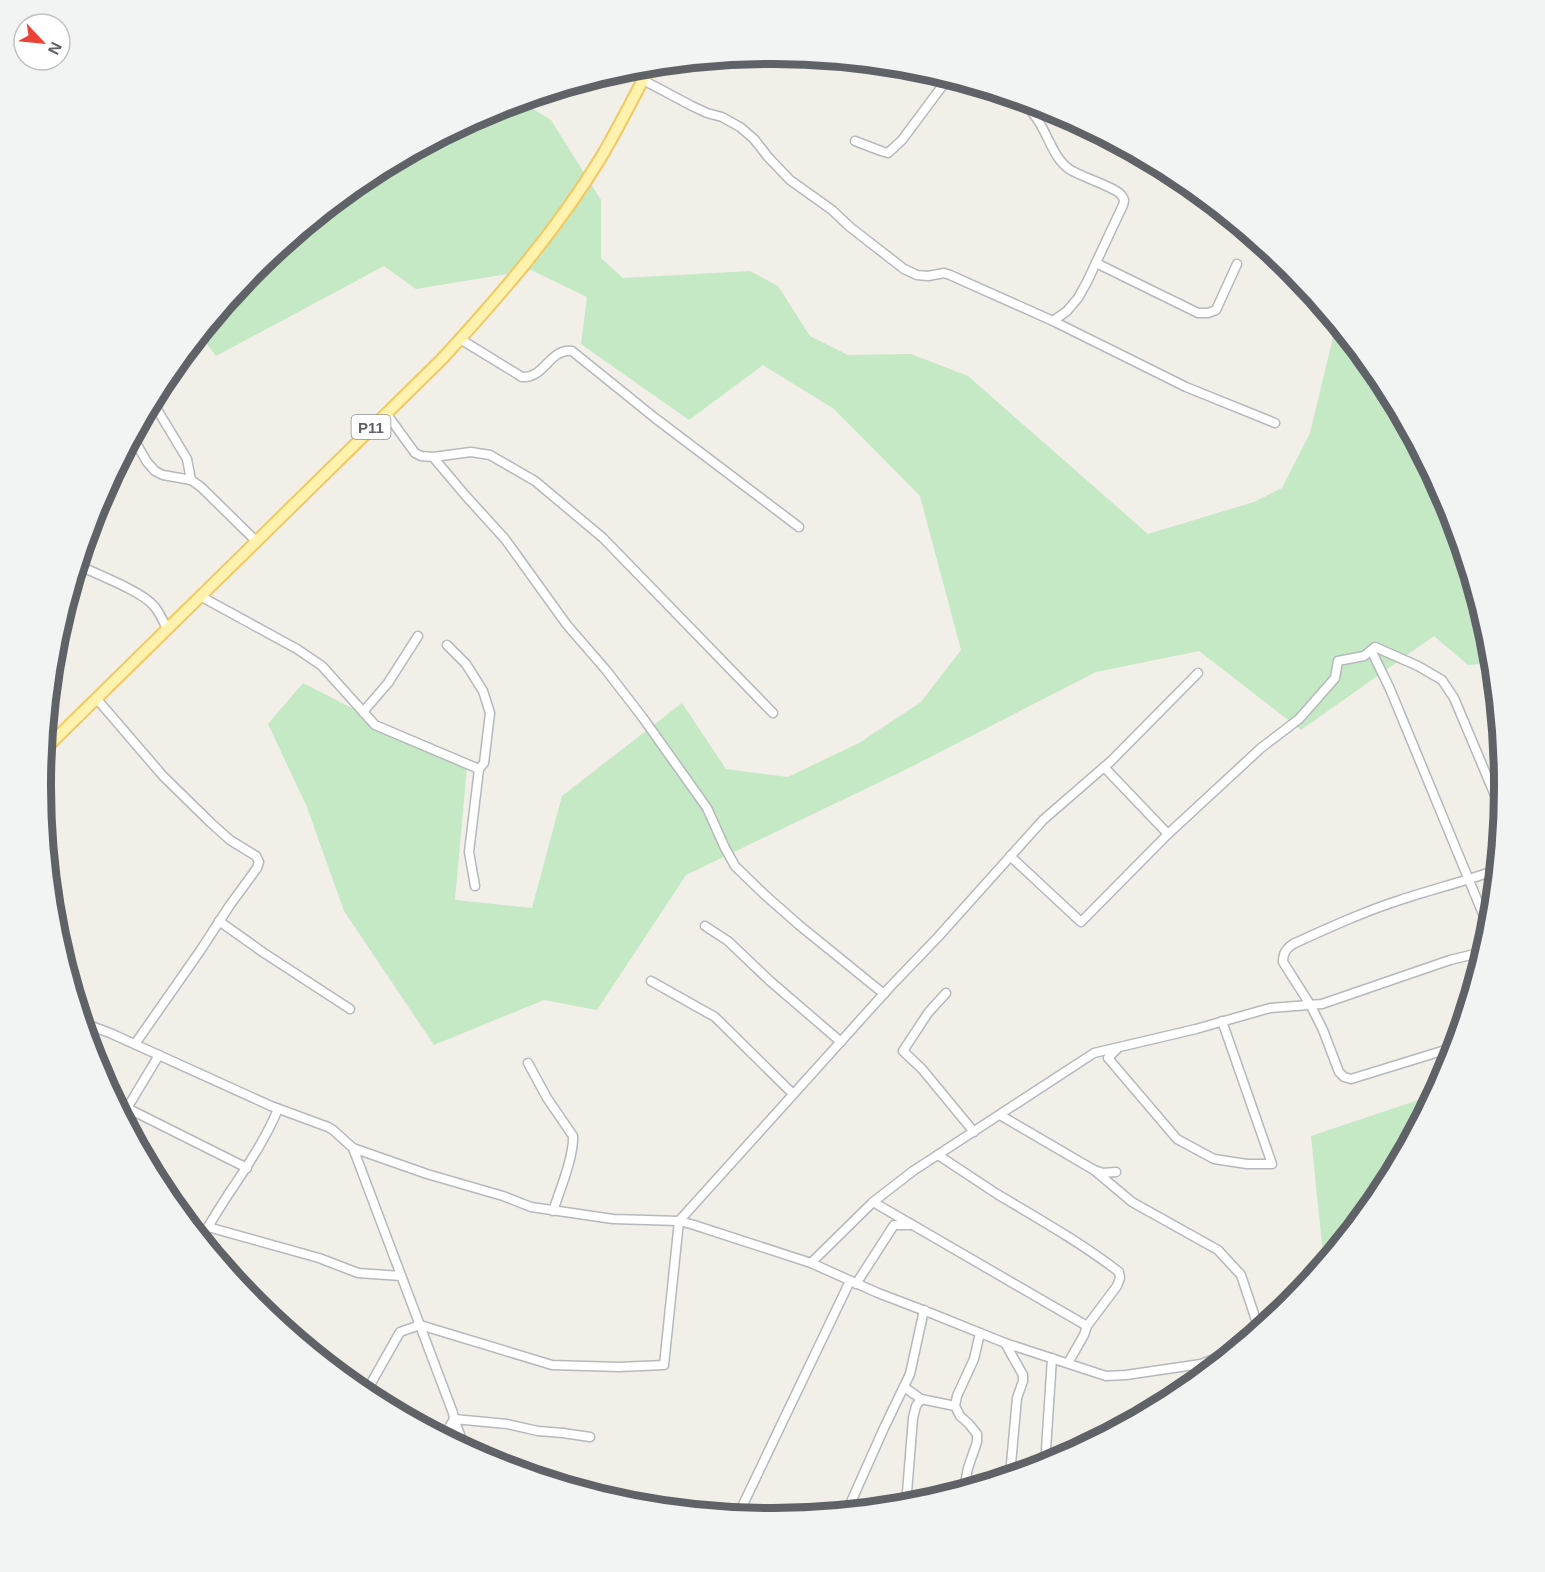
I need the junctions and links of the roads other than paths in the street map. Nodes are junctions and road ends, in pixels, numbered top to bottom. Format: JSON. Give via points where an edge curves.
{"nodes":[{"id":1,"x":645,"y":76,"type":"edge"},
{"id":2,"x":643,"y":80,"type":"junction"},
{"id":3,"x":943,"y":85,"type":"edge"},
{"id":4,"x":1032,"y":113,"type":"edge"},
{"id":5,"x":855,"y":141,"type":"dead end"},
{"id":6,"x":1096,"y":263,"type":"junction"},
{"id":7,"x":1237,"y":264,"type":"dead end"},
{"id":8,"x":1053,"y":321,"type":"junction"},
{"id":9,"x":460,"y":339,"type":"junction"},
{"id":10,"x":157,"y":410,"type":"edge"},
{"id":11,"x":386,"y":413,"type":"junction"},
{"id":12,"x":1275,"y":423,"type":"dead end"},
{"id":13,"x":137,"y":445,"type":"edge"},
{"id":14,"x":433,"y":457,"type":"junction"},
{"id":15,"x":191,"y":480,"type":"junction"},
{"id":16,"x":799,"y":527,"type":"dead end"},
{"id":17,"x":256,"y":541,"type":"junction"},
{"id":18,"x":85,"y":568,"type":"edge"},
{"id":19,"x":200,"y":596,"type":"junction"},
{"id":20,"x":167,"y":629,"type":"junction"},
{"id":21,"x":418,"y":636,"type":"dead end"},
{"id":22,"x":447,"y":645,"type":"dead end"},
{"id":23,"x":1371,"y":650,"type":"junction"},
{"id":24,"x":1198,"y":673,"type":"dead end"},
{"id":25,"x":96,"y":698,"type":"junction"},
{"id":26,"x":363,"y":712,"type":"junction"},
{"id":27,"x":773,"y":712,"type":"dead end"},
{"id":28,"x":53,"y":741,"type":"edge"},
{"id":29,"x":1104,"y":766,"type":"junction"},
{"id":30,"x":479,"y":769,"type":"junction"},
{"id":31,"x":1494,"y":792,"type":"edge"},
{"id":32,"x":1168,"y":834,"type":"junction"},
{"id":33,"x":1010,"y":856,"type":"junction"},
{"id":34,"x":1489,"y":873,"type":"edge"},
{"id":35,"x":1468,"y":881,"type":"junction"},
{"id":36,"x":475,"y":886,"type":"dead end"},
{"id":37,"x":1482,"y":913,"type":"edge"},
{"id":38,"x":219,"y":921,"type":"junction"},
{"id":39,"x":705,"y":926,"type":"dead end"},
{"id":40,"x":1473,"y":954,"type":"edge"},
{"id":41,"x":651,"y":981,"type":"dead end"},
{"id":42,"x":946,"y":993,"type":"dead end"},
{"id":43,"x":884,"y":994,"type":"junction"},
{"id":44,"x":1311,"y":1006,"type":"junction"},
{"id":45,"x":350,"y":1009,"type":"dead end"},
{"id":46,"x":1222,"y":1021,"type":"junction"},
{"id":47,"x":92,"y":1027,"type":"edge"},
{"id":48,"x":841,"y":1042,"type":"junction"},
{"id":49,"x":135,"y":1044,"type":"junction"},
{"id":50,"x":1119,"y":1047,"type":"junction"},
{"id":51,"x":1444,"y":1050,"type":"edge"},
{"id":52,"x":159,"y":1055,"type":"junction"},
{"id":53,"x":528,"y":1063,"type":"dead end"},
{"id":54,"x":794,"y":1094,"type":"junction"},
{"id":55,"x":127,"y":1109,"type":"edge"},
{"id":56,"x":278,"y":1109,"type":"junction"},
{"id":57,"x":130,"y":1114,"type":"edge"},
{"id":58,"x":1000,"y":1115,"type":"junction"},
{"id":59,"x":974,"y":1132,"type":"junction"},
{"id":60,"x":352,"y":1148,"type":"junction"},
{"id":61,"x":938,"y":1155,"type":"junction"},
{"id":62,"x":248,"y":1168,"type":"junction"},
{"id":63,"x":1094,"y":1170,"type":"junction"},
{"id":64,"x":1116,"y":1172,"type":"dead end"},
{"id":65,"x":873,"y":1202,"type":"junction"},
{"id":66,"x":554,"y":1211,"type":"junction"},
{"id":67,"x":679,"y":1221,"type":"junction"},
{"id":68,"x":913,"y":1225,"type":"junction"},
{"id":69,"x":208,"y":1227,"type":"junction"},
{"id":70,"x":205,"y":1231,"type":"edge"},
{"id":71,"x":811,"y":1263,"type":"junction"},
{"id":72,"x":401,"y":1276,"type":"junction"},
{"id":73,"x":853,"y":1282,"type":"junction"},
{"id":74,"x":924,"y":1310,"type":"junction"},
{"id":75,"x":1256,"y":1321,"type":"edge"},
{"id":76,"x":420,"y":1325,"type":"junction"},
{"id":77,"x":1087,"y":1326,"type":"junction"},
{"id":78,"x":980,"y":1333,"type":"junction"},
{"id":79,"x":1005,"y":1343,"type":"junction"},
{"id":80,"x":1052,"y":1358,"type":"junction"},
{"id":81,"x":1207,"y":1362,"type":"edge"},
{"id":82,"x":1068,"y":1363,"type":"junction"},
{"id":83,"x":370,"y":1385,"type":"edge"},
{"id":84,"x":904,"y":1387,"type":"junction"},
{"id":85,"x":921,"y":1399,"type":"junction"},
{"id":86,"x":955,"y":1407,"type":"junction"},
{"id":87,"x":454,"y":1419,"type":"junction"},
{"id":88,"x":448,"y":1430,"type":"edge"},
{"id":89,"x":461,"y":1437,"type":"edge"},
{"id":90,"x":590,"y":1437,"type":"dead end"},
{"id":91,"x":1046,"y":1454,"type":"edge"},
{"id":92,"x":1011,"y":1467,"type":"edge"},
{"id":93,"x":966,"y":1481,"type":"edge"},
{"id":94,"x":907,"y":1495,"type":"edge"},
{"id":95,"x":852,"y":1503,"type":"edge"},
{"id":96,"x":742,"y":1507,"type":"edge"}],
"edges":[{"from":1,"to":2,"type":"main road","number":"P11"},
{"from":2,"to":8,"type":"street","via":[[740,126],[790,180],[904,269],[917,275],[950,275]]},
{"from":2,"to":9,"type":"main road","number":"P11","via":[[600,159],[566,209]]},
{"from":3,"to":5,"type":"street","via":[[888,153]]},
{"from":4,"to":6,"type":"street","via":[[1062,163],[1122,195],[1124,200]]},
{"from":6,"to":7,"type":"street","via":[[1198,313],[1208,314],[1216,310]]},
{"from":6,"to":8,"type":"street","via":[[1078,298]]},
{"from":8,"to":12,"type":"street","via":[[1186,387]]},
{"from":9,"to":11,"type":"main road","number":"P11"},
{"from":9,"to":16,"type":"street","via":[[529,378],[559,352],[572,351]]},
{"from":10,"to":15,"type":"street","via":[[187,459]]},
{"from":11,"to":14,"type":"street","via":[[415,453]]},
{"from":11,"to":17,"type":"main road","number":"P11"},
{"from":13,"to":15,"type":"street","via":[[154,471]]},
{"from":14,"to":27,"type":"street","via":[[471,452],[490,455],[536,481],[603,538]]},
{"from":14,"to":43,"type":"street","via":[[505,539],[567,625],[643,718],[707,808],[735,866],[799,925]]},
{"from":15,"to":17,"type":"street"},
{"from":17,"to":19,"type":"main road","number":"P11"},
{"from":18,"to":20,"type":"street","via":[[151,603]]},
{"from":19,"to":20,"type":"main road","number":"P11"},
{"from":19,"to":26,"type":"street","via":[[322,666]]},
{"from":20,"to":25,"type":"main road","number":"P11"},
{"from":21,"to":26,"type":"street","via":[[388,683]]},
{"from":22,"to":30,"type":"street","via":[[466,664],[483,691],[490,713],[484,763]]},
{"from":23,"to":31,"type":"street","via":[[1375,647],[1442,680],[1454,698]]},
{"from":23,"to":32,"type":"street","via":[[1364,656],[1338,661],[1335,678],[1299,719],[1261,748]]},
{"from":23,"to":35,"type":"street"},
{"from":24,"to":29,"type":"street"},
{"from":25,"to":28,"type":"main road","number":"P11"},
{"from":25,"to":38,"type":"street","via":[[163,776],[210,823],[256,856],[258,868]]},
{"from":26,"to":30,"type":"street","via":[[375,725]]},
{"from":29,"to":32,"type":"street"},
{"from":29,"to":33,"type":"street","via":[[1042,820]]},
{"from":30,"to":36,"type":"street","via":[[469,852]]},
{"from":32,"to":33,"type":"street","via":[[1081,922]]},
{"from":33,"to":43,"type":"street"},
{"from":34,"to":35,"type":"street"},
{"from":35,"to":37,"type":"street"},
{"from":35,"to":44,"type":"street","via":[[1358,915],[1287,948],[1283,962]]},
{"from":38,"to":45,"type":"street"},
{"from":38,"to":49,"type":"street"},
{"from":39,"to":48,"type":"street","via":[[728,941]]},
{"from":40,"to":44,"type":"street"},
{"from":41,"to":54,"type":"street","via":[[716,1017]]},
{"from":42,"to":59,"type":"street","via":[[903,1051]]},
{"from":43,"to":48,"type":"street"},
{"from":44,"to":46,"type":"street","via":[[1270,1008]]},
{"from":44,"to":51,"type":"street","via":[[1344,1077],[1375,1072]]},
{"from":46,"to":50,"type":"street"},
{"from":46,"to":50,"type":"street","via":[[1272,1164],[1214,1159],[1177,1139],[1108,1059]]},
{"from":47,"to":49,"type":"street"},
{"from":48,"to":54,"type":"street"},
{"from":49,"to":52,"type":"street"},
{"from":50,"to":58,"type":"street","via":[[1094,1053]]},
{"from":52,"to":55,"type":"street"},
{"from":52,"to":56,"type":"street"},
{"from":53,"to":66,"type":"street","via":[[573,1136]]},
{"from":54,"to":67,"type":"street"},
{"from":56,"to":60,"type":"street","via":[[333,1130]]},
{"from":56,"to":62,"type":"street"},
{"from":57,"to":62,"type":"street"},
{"from":58,"to":59,"type":"street"},
{"from":58,"to":63,"type":"street"},
{"from":59,"to":61,"type":"street"},
{"from":60,"to":66,"type":"street","via":[[531,1207]]},
{"from":60,"to":72,"type":"street"},
{"from":61,"to":65,"type":"street"},
{"from":61,"to":77,"type":"street","via":[[1119,1272],[1117,1286]]},
{"from":62,"to":69,"type":"street"},
{"from":63,"to":64,"type":"street"},
{"from":63,"to":75,"type":"street","via":[[1132,1202],[1218,1250],[1241,1275]]},
{"from":65,"to":68,"type":"street"},
{"from":65,"to":71,"type":"street"},
{"from":66,"to":67,"type":"street","via":[[613,1219]]},
{"from":67,"to":71,"type":"street"},
{"from":67,"to":76,"type":"street","via":[[664,1365],[552,1365]]},
{"from":68,"to":73,"type":"street","via":[[894,1225]]},
{"from":68,"to":77,"type":"street"},
{"from":69,"to":70,"type":"street"},
{"from":69,"to":72,"type":"street","via":[[319,1258],[358,1274]]},
{"from":71,"to":73,"type":"street"},
{"from":72,"to":76,"type":"street"},
{"from":73,"to":74,"type":"street"},
{"from":73,"to":96,"type":"street"},
{"from":74,"to":78,"type":"street"},
{"from":74,"to":84,"type":"street"},
{"from":76,"to":83,"type":"street","via":[[400,1332]]},
{"from":76,"to":87,"type":"street"},
{"from":77,"to":82,"type":"street"},
{"from":78,"to":79,"type":"street"},
{"from":78,"to":86,"type":"street"},
{"from":79,"to":80,"type":"street"},
{"from":79,"to":92,"type":"street","via":[[1023,1375]]},
{"from":80,"to":82,"type":"street"},
{"from":80,"to":91,"type":"street"},
{"from":81,"to":82,"type":"street","via":[[1106,1376]]},
{"from":84,"to":85,"type":"street"},
{"from":84,"to":95,"type":"street"},
{"from":85,"to":86,"type":"street"},
{"from":85,"to":94,"type":"street","via":[[913,1418]]},
{"from":86,"to":93,"type":"street","via":[[977,1434]]},
{"from":87,"to":88,"type":"street"},
{"from":87,"to":89,"type":"street"},
{"from":87,"to":90,"type":"street"}]}
